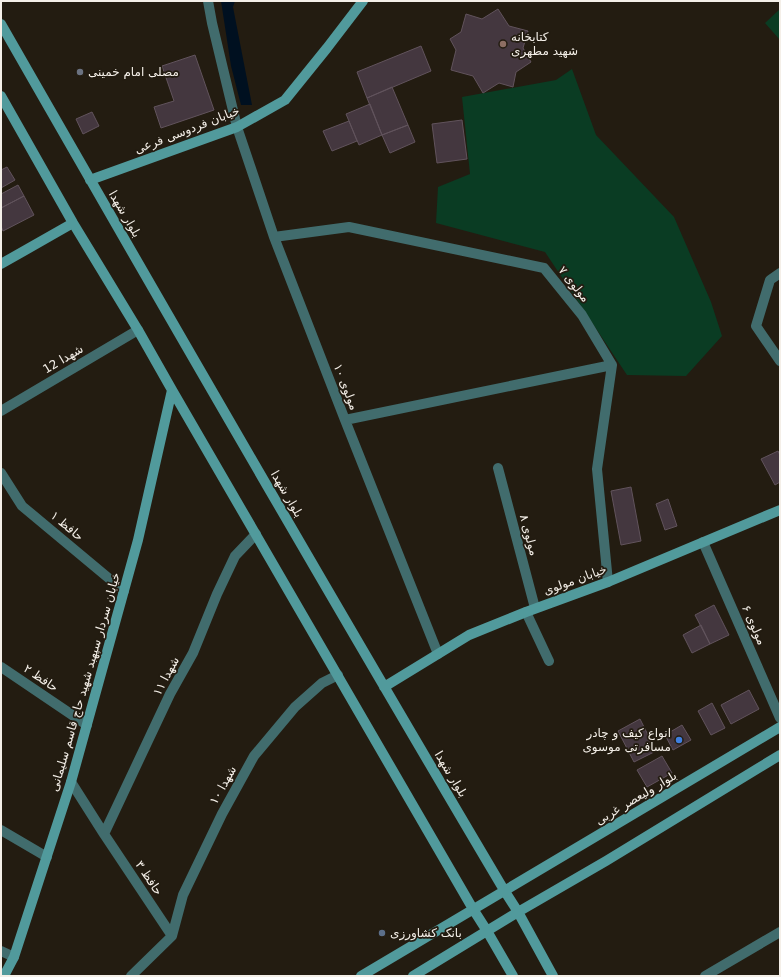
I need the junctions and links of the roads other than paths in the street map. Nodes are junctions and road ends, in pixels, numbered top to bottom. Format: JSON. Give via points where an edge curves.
{"nodes":[{"id":1,"x":208,"y":1,"type":"edge"},
{"id":2,"x":363,"y":1,"type":"edge"},
{"id":3,"x":1,"y":24,"type":"edge"},
{"id":4,"x":1,"y":96,"type":"edge"},
{"id":5,"x":237,"y":127,"type":"junction"},
{"id":6,"x":90,"y":180,"type":"junction"},
{"id":7,"x":73,"y":223,"type":"junction"},
{"id":8,"x":274,"y":237,"type":"junction"},
{"id":9,"x":1,"y":264,"type":"edge"},
{"id":10,"x":780,"y":273,"type":"edge"},
{"id":11,"x":138,"y":330,"type":"junction"},
{"id":12,"x":780,"y":361,"type":"edge"},
{"id":13,"x":612,"y":365,"type":"junction"},
{"id":14,"x":172,"y":390,"type":"junction"},
{"id":15,"x":1,"y":411,"type":"edge"},
{"id":16,"x":345,"y":420,"type":"junction"},
{"id":17,"x":498,"y":468,"type":"dead end"},
{"id":18,"x":1,"y":474,"type":"edge"},
{"id":19,"x":780,"y":510,"type":"edge"},
{"id":20,"x":256,"y":534,"type":"junction"},
{"id":21,"x":703,"y":542,"type":"junction"},
{"id":22,"x":608,"y":582,"type":"junction"},
{"id":23,"x":124,"y":592,"type":"junction"},
{"id":24,"x":531,"y":610,"type":"junction"},
{"id":25,"x":438,"y":654,"type":"junction"},
{"id":26,"x":549,"y":661,"type":"dead end"},
{"id":27,"x":1,"y":667,"type":"edge"},
{"id":28,"x":338,"y":675,"type":"junction"},
{"id":29,"x":384,"y":687,"type":"junction"},
{"id":30,"x":780,"y":718,"type":"edge"},
{"id":31,"x":87,"y":725,"type":"junction"},
{"id":32,"x":780,"y":727,"type":"edge"},
{"id":33,"x":780,"y":755,"type":"edge"},
{"id":34,"x":71,"y":782,"type":"junction"},
{"id":35,"x":1,"y":830,"type":"edge"},
{"id":36,"x":104,"y":834,"type":"junction"},
{"id":37,"x":47,"y":856,"type":"junction"},
{"id":38,"x":504,"y":890,"type":"junction"},
{"id":39,"x":473,"y":909,"type":"junction"},
{"id":40,"x":518,"y":912,"type":"junction"},
{"id":41,"x":487,"y":931,"type":"junction"},
{"id":42,"x":780,"y":932,"type":"edge"},
{"id":43,"x":172,"y":936,"type":"junction"},
{"id":44,"x":1,"y":951,"type":"edge"},
{"id":45,"x":14,"y":957,"type":"junction"},
{"id":46,"x":4,"y":976,"type":"edge"},
{"id":47,"x":130,"y":976,"type":"edge"},
{"id":48,"x":361,"y":976,"type":"edge"},
{"id":49,"x":413,"y":976,"type":"edge"},
{"id":50,"x":514,"y":976,"type":"edge"},
{"id":51,"x":553,"y":976,"type":"edge"},
{"id":52,"x":705,"y":976,"type":"edge"}],
"edges":[{"from":1,"to":5,"type":"street","name":"مولوی ۱۰"},
{"from":2,"to":5,"type":"main road","name":"خیابان فردوسی فرعی","via":[[285,100]]},
{"from":3,"to":6,"type":"main road","name":"بلوار شهدا"},
{"from":4,"to":7,"type":"main road"},
{"from":5,"to":6,"type":"main road","name":"خیابان فردوسی فرعی"},
{"from":5,"to":8,"type":"street","name":"مولوی ۱۰"},
{"from":6,"to":29,"type":"main road","name":"بلوار شهدا"},
{"from":7,"to":9,"type":"main road"},
{"from":7,"to":11,"type":"main road"},
{"from":8,"to":13,"type":"street","name":"مولوی ۷","via":[[349,227],[544,268],[582,315]]},
{"from":8,"to":16,"type":"street","name":"مولوی ۱۰"},
{"from":10,"to":12,"type":"street","via":[[770,280],[756,326]]},
{"from":11,"to":14,"type":"main road"},
{"from":11,"to":15,"type":"street","name":"شهدا 12"},
{"from":13,"to":16,"type":"street"},
{"from":13,"to":22,"type":"street","via":[[597,469]]},
{"from":14,"to":20,"type":"main road"},
{"from":14,"to":23,"type":"main road","name":"خیابان سردار سپهبد شهید حاج قاسم سلیمانی"},
{"from":16,"to":25,"type":"street","name":"مولوی ۱۰"},
{"from":17,"to":24,"type":"street","name":"مولوی ۸"},
{"from":18,"to":23,"type":"street","name":"حافظ ۱","via":[[22,506]]},
{"from":19,"to":21,"type":"main road","name":"خیابان مولوی"},
{"from":20,"to":28,"type":"main road"},
{"from":20,"to":36,"type":"street","name":"شهدا ۱۱","via":[[234,556],[193,653],[170,694]]},
{"from":21,"to":22,"type":"main road","name":"خیابان مولوی"},
{"from":21,"to":30,"type":"street","name":"مولوی ۶"},
{"from":22,"to":24,"type":"main road","name":"خیابان مولوی"},
{"from":23,"to":31,"type":"main road","name":"خیابان سردار سپهبد شهید حاج قاسم سلیمانی"},
{"from":24,"to":25,"type":"main road","name":"خیابان مولوی","via":[[469,635]]},
{"from":24,"to":26,"type":"street","name":"مولوی ۸"},
{"from":25,"to":29,"type":"main road","name":"خیابان مولوی"},
{"from":27,"to":31,"type":"street","name":"حافظ ۲"},
{"from":28,"to":39,"type":"main road"},
{"from":28,"to":43,"type":"street","name":"شهدا ۱۰","via":[[322,683],[294,707],[254,756],[222,814],[183,895]]},
{"from":29,"to":38,"type":"main road","name":"بلوار شهدا"},
{"from":31,"to":34,"type":"main road","name":"خیابان سردار سپهبد شهید حاج قاسم سلیمانی"},
{"from":32,"to":38,"type":"main road","name":"بلوار ولیعصر غربی"},
{"from":33,"to":40,"type":"main road"},
{"from":34,"to":36,"type":"street","name":"حافظ ۳"},
{"from":34,"to":37,"type":"main road","name":"خیابان سردار سپهبد شهید حاج قاسم سلیمانی"},
{"from":35,"to":37,"type":"street"},
{"from":36,"to":43,"type":"street","name":"حافظ ۳"},
{"from":37,"to":45,"type":"main road","name":"خیابان سردار سپهبد شهید حاج قاسم سلیمانی"},
{"from":38,"to":39,"type":"main road","name":"بلوار ولیعصر غربی"},
{"from":38,"to":40,"type":"main road","name":"بلوار شهدا"},
{"from":39,"to":41,"type":"main road"},
{"from":39,"to":48,"type":"main road","name":"بلوار ولیعصر غربی"},
{"from":40,"to":41,"type":"main road"},
{"from":40,"to":51,"type":"main road","name":"بلوار شهدا"},
{"from":41,"to":49,"type":"main road"},
{"from":41,"to":50,"type":"main road"},
{"from":42,"to":52,"type":"street"},
{"from":43,"to":47,"type":"street"},
{"from":44,"to":45,"type":"street"},
{"from":45,"to":46,"type":"main road","name":"خیابان سردار سپهبد شهید حاج قاسم سلیمانی"}]}
